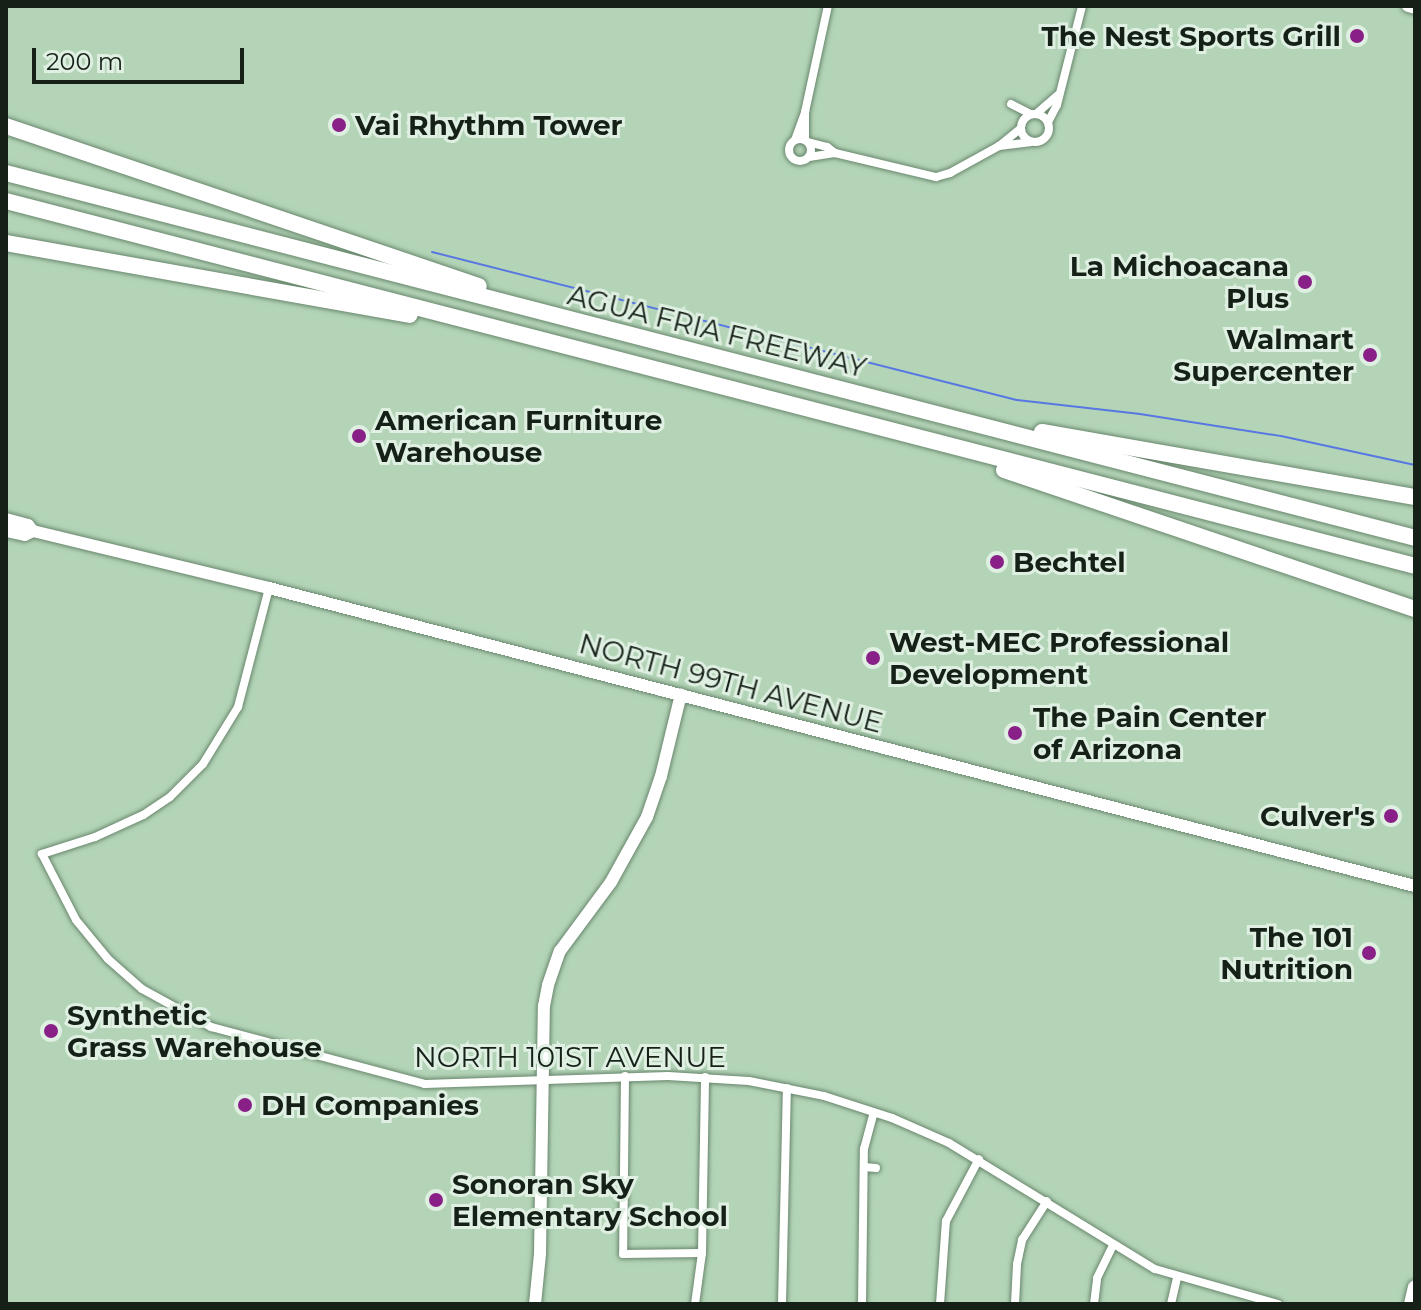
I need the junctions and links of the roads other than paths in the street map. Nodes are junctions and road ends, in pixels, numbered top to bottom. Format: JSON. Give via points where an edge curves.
{"nodes":[{"id":1,"x":828,"y":6,"type":"edge"},
{"id":2,"x":1082,"y":6,"type":"edge"},
{"id":3,"x":1408,"y":6,"type":"edge"},
{"id":4,"x":1415,"y":8,"type":"edge"},
{"id":5,"x":1058,"y":95,"type":"junction"},
{"id":6,"x":805,"y":112,"type":"junction"},
{"id":7,"x":1034,"y":114,"type":"junction"},
{"id":8,"x":1048,"y":122,"type":"junction"},
{"id":9,"x":1021,"y":125,"type":"junction"},
{"id":10,"x":6,"y":126,"type":"edge"},
{"id":11,"x":795,"y":140,"type":"junction"},
{"id":12,"x":806,"y":141,"type":"junction"},
{"id":13,"x":1031,"y":142,"type":"junction"},
{"id":14,"x":999,"y":146,"type":"junction"},
{"id":15,"x":835,"y":153,"type":"junction"},
{"id":16,"x":809,"y":157,"type":"junction"},
{"id":17,"x":6,"y":173,"type":"edge"},
{"id":18,"x":6,"y":201,"type":"edge"},
{"id":19,"x":6,"y":243,"type":"edge"},
{"id":20,"x":563,"y":318,"type":"junction"},
{"id":21,"x":558,"y":344,"type":"junction"},
{"id":22,"x":901,"y":405,"type":"junction"},
{"id":23,"x":894,"y":430,"type":"junction"},
{"id":24,"x":1415,"y":497,"type":"edge"},
{"id":25,"x":6,"y":519,"type":"edge"},
{"id":26,"x":6,"y":531,"type":"edge"},
{"id":27,"x":33,"y":531,"type":"junction"},
{"id":28,"x":1415,"y":538,"type":"edge"},
{"id":29,"x":1415,"y":566,"type":"edge"},
{"id":30,"x":269,"y":588,"type":"junction"},
{"id":31,"x":1415,"y":609,"type":"edge"},
{"id":32,"x":681,"y":694,"type":"junction"},
{"id":33,"x":1415,"y":886,"type":"edge"},
{"id":34,"x":625,"y":1076,"type":"junction"},
{"id":35,"x":705,"y":1077,"type":"junction"},
{"id":36,"x":543,"y":1081,"type":"junction"},
{"id":37,"x":787,"y":1088,"type":"junction"},
{"id":38,"x":874,"y":1112,"type":"junction"},
{"id":39,"x":979,"y":1159,"type":"junction"},
{"id":40,"x":864,"y":1167,"type":"junction"},
{"id":41,"x":876,"y":1168,"type":"dead end"},
{"id":42,"x":1047,"y":1201,"type":"junction"},
{"id":43,"x":1113,"y":1245,"type":"junction"},
{"id":44,"x":702,"y":1253,"type":"junction"},
{"id":45,"x":1177,"y":1277,"type":"junction"},
{"id":46,"x":1415,"y":1287,"type":"edge"},
{"id":47,"x":1268,"y":1303,"type":"edge"},
{"id":48,"x":535,"y":1304,"type":"edge"},
{"id":49,"x":695,"y":1304,"type":"edge"},
{"id":50,"x":782,"y":1304,"type":"edge"},
{"id":51,"x":862,"y":1304,"type":"edge"},
{"id":52,"x":940,"y":1304,"type":"edge"},
{"id":53,"x":1015,"y":1304,"type":"edge"},
{"id":54,"x":1094,"y":1304,"type":"edge"},
{"id":55,"x":1171,"y":1304,"type":"edge"},
{"id":56,"x":1278,"y":1304,"type":"edge"},
{"id":57,"x":1411,"y":1304,"type":"edge"}],
"edges":[{"from":1,"to":6,"type":"street"},
{"from":2,"to":5,"type":"street"},
{"from":3,"to":4,"type":"main road"},
{"from":5,"to":7,"type":"street"},
{"from":5,"to":8,"type":"street"},
{"from":6,"to":11,"type":"street"},
{"from":6,"to":12,"type":"street"},
{"from":7,"to":8,"type":"street"},
{"from":7,"to":9,"type":"street"},
{"from":7,"to":9,"type":"street","via":[[1011,104]]},
{"from":8,"to":13,"type":"street","via":[[1047,135]]},
{"from":9,"to":13,"type":"street","via":[[1024,138]]},
{"from":9,"to":14,"type":"street"},
{"from":10,"to":20,"type":"highway"},
{"from":11,"to":12,"type":"street"},
{"from":11,"to":16,"type":"street","via":[[789,148],[791,157],[800,162]]},
{"from":12,"to":15,"type":"street"},
{"from":12,"to":16,"type":"street","via":[[812,151]]},
{"from":13,"to":14,"type":"street"},
{"from":14,"to":15,"type":"street","via":[[936,177]]},
{"from":15,"to":16,"type":"street"},
{"from":17,"to":20,"type":"highway","name":"AGUA FRIA FREEWAY"},
{"from":18,"to":21,"type":"highway","name":"AGUA FRIA FREEWAY"},
{"from":19,"to":21,"type":"highway"},
{"from":20,"to":22,"type":"highway","name":"AGUA FRIA FREEWAY"},
{"from":21,"to":23,"type":"highway","name":"AGUA FRIA FREEWAY"},
{"from":22,"to":24,"type":"highway"},
{"from":22,"to":28,"type":"highway","name":"AGUA FRIA FREEWAY"},
{"from":23,"to":29,"type":"highway","name":"AGUA FRIA FREEWAY"},
{"from":23,"to":31,"type":"highway"},
{"from":25,"to":27,"type":"main road","name":"NORTH 99TH AVENUE"},
{"from":26,"to":27,"type":"main road","name":"NORTH 99TH AVENUE"},
{"from":27,"to":30,"type":"main road","name":"NORTH 99TH AVENUE"},
{"from":30,"to":32,"type":"main road","name":"NORTH 99TH AVENUE"},
{"from":30,"to":36,"type":"street","name":"NORTH 101ST AVENUE","via":[[238,707],[203,764],[143,815],[42,854],[65,903],[108,959],[142,989],[187,1017],[412,1082]]},
{"from":32,"to":33,"type":"main road","name":"NORTH 99TH AVENUE"},
{"from":32,"to":36,"type":"main road","via":[[647,817],[616,874],[555,963],[544,1006]]},
{"from":34,"to":35,"type":"street","name":"NORTH 101ST AVENUE"},
{"from":34,"to":36,"type":"street","name":"NORTH 101ST AVENUE"},
{"from":34,"to":44,"type":"street","via":[[623,1254]]},
{"from":35,"to":37,"type":"street","name":"NORTH 101ST AVENUE"},
{"from":35,"to":44,"type":"street"},
{"from":36,"to":48,"type":"main road"},
{"from":37,"to":38,"type":"street","name":"NORTH 101ST AVENUE"},
{"from":37,"to":50,"type":"street"},
{"from":38,"to":39,"type":"street","name":"NORTH 101ST AVENUE"},
{"from":38,"to":40,"type":"street"},
{"from":39,"to":42,"type":"street","name":"NORTH 101ST AVENUE"},
{"from":39,"to":52,"type":"street","via":[[946,1221]]},
{"from":40,"to":41,"type":"street"},
{"from":40,"to":51,"type":"street"},
{"from":42,"to":43,"type":"street","name":"NORTH 101ST AVENUE"},
{"from":42,"to":53,"type":"street","via":[[1019,1249]]},
{"from":43,"to":45,"type":"street","name":"NORTH 101ST AVENUE"},
{"from":43,"to":54,"type":"street","via":[[1097,1278]]},
{"from":44,"to":49,"type":"street"},
{"from":45,"to":47,"type":"street","name":"NORTH 101ST AVENUE"},
{"from":45,"to":55,"type":"street"},
{"from":46,"to":57,"type":"main road"},
{"from":47,"to":56,"type":"street","name":"NORTH 101ST AVENUE"}]}
